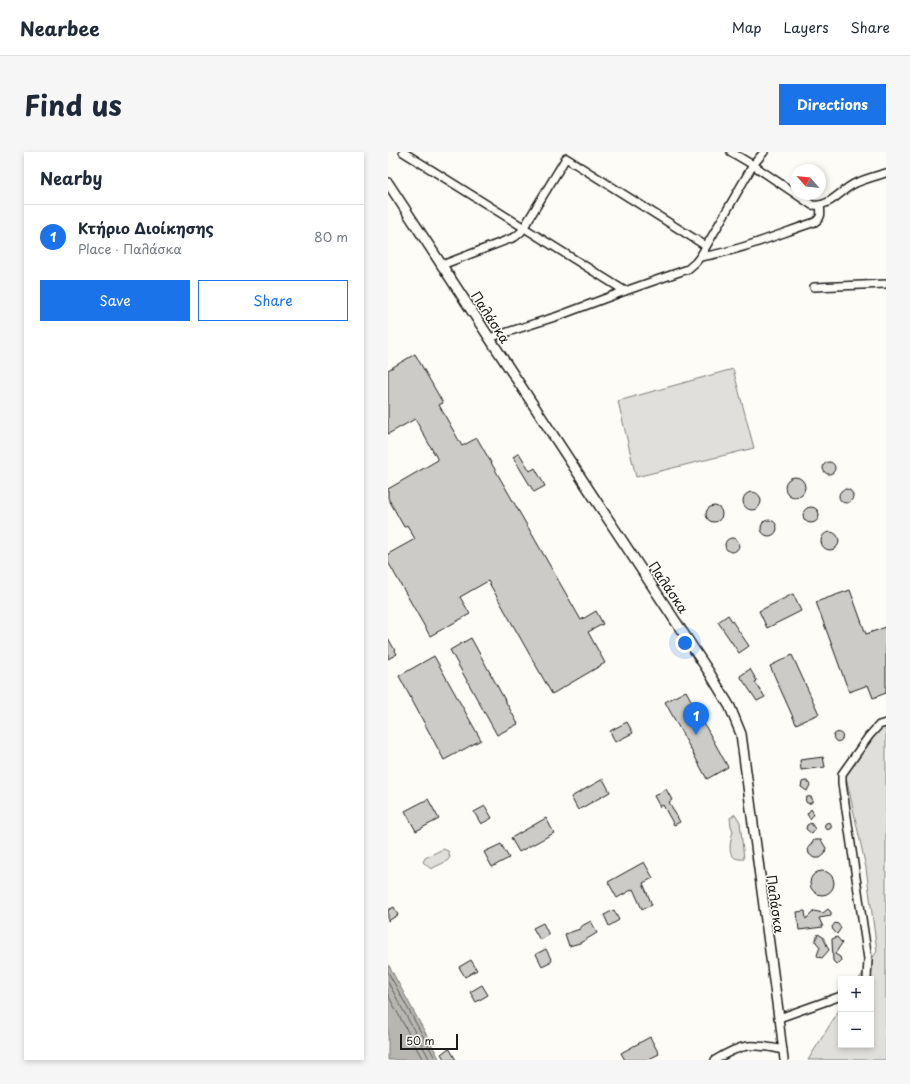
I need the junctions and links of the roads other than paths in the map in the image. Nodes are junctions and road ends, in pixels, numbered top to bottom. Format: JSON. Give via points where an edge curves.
{"nodes":[{"id":1,"x":403,"y":152,"type":"edge"},
{"id":2,"x":731,"y":152,"type":"edge"},
{"id":3,"x":764,"y":152,"type":"edge"},
{"id":4,"x":753,"y":165,"type":"junction"},
{"id":5,"x":886,"y":173,"type":"edge"},
{"id":6,"x":388,"y":183,"type":"edge"},
{"id":7,"x":820,"y":205,"type":"junction"},
{"id":8,"x":523,"y":226,"type":"junction"},
{"id":9,"x":706,"y":246,"type":"junction"},
{"id":10,"x":700,"y":257,"type":"junction"},
{"id":11,"x":442,"y":265,"type":"junction"},
{"id":12,"x":886,"y":284,"type":"edge"},
{"id":13,"x":814,"y":287,"type":"dead end"},
{"id":14,"x":625,"y":291,"type":"junction"},
{"id":15,"x":489,"y":338,"type":"junction"},
{"id":16,"x":886,"y":723,"type":"edge"},
{"id":17,"x":867,"y":976,"type":"edge"},
{"id":18,"x":838,"y":997,"type":"edge"},
{"id":19,"x":779,"y":1018,"type":"junction"},
{"id":20,"x":783,"y":1050,"type":"junction"},
{"id":21,"x":715,"y":1060,"type":"edge"},
{"id":22,"x":784,"y":1060,"type":"edge"}],
"edges":[{"from":1,"to":8,"type":"street"},
{"from":2,"to":4,"type":"street"},
{"from":3,"to":4,"type":"street"},
{"from":4,"to":7,"type":"street","via":[[812,205]]},
{"from":4,"to":9,"type":"street"},
{"from":5,"to":7,"type":"street","via":[[854,183],[837,197]]},
{"from":6,"to":11,"type":"street","name":"Παλάσκα"},
{"from":7,"to":10,"type":"street","via":[[820,218],[815,222],[744,248]]},
{"from":8,"to":9,"type":"street","via":[[566,158]]},
{"from":8,"to":11,"type":"street","via":[[515,237]]},
{"from":8,"to":14,"type":"street"},
{"from":9,"to":10,"type":"street"},
{"from":10,"to":14,"type":"street","via":[[688,269]]},
{"from":11,"to":15,"type":"street","name":"Παλάσκα"},
{"from":12,"to":13,"type":"street"},
{"from":14,"to":15,"type":"street"},
{"from":15,"to":19,"type":"street","name":"Παλάσκα","via":[[710,672],[737,722],[741,734]]},
{"from":16,"to":17,"type":"street","via":[[879,725],[868,736],[842,774],[868,960]]},
{"from":18,"to":19,"type":"street"},
{"from":19,"to":20,"type":"street","name":"Παλάσκα"},
{"from":20,"to":21,"type":"street","via":[[749,1045],[731,1050]]},
{"from":20,"to":22,"type":"street","name":"Παλάσκα"}]}
